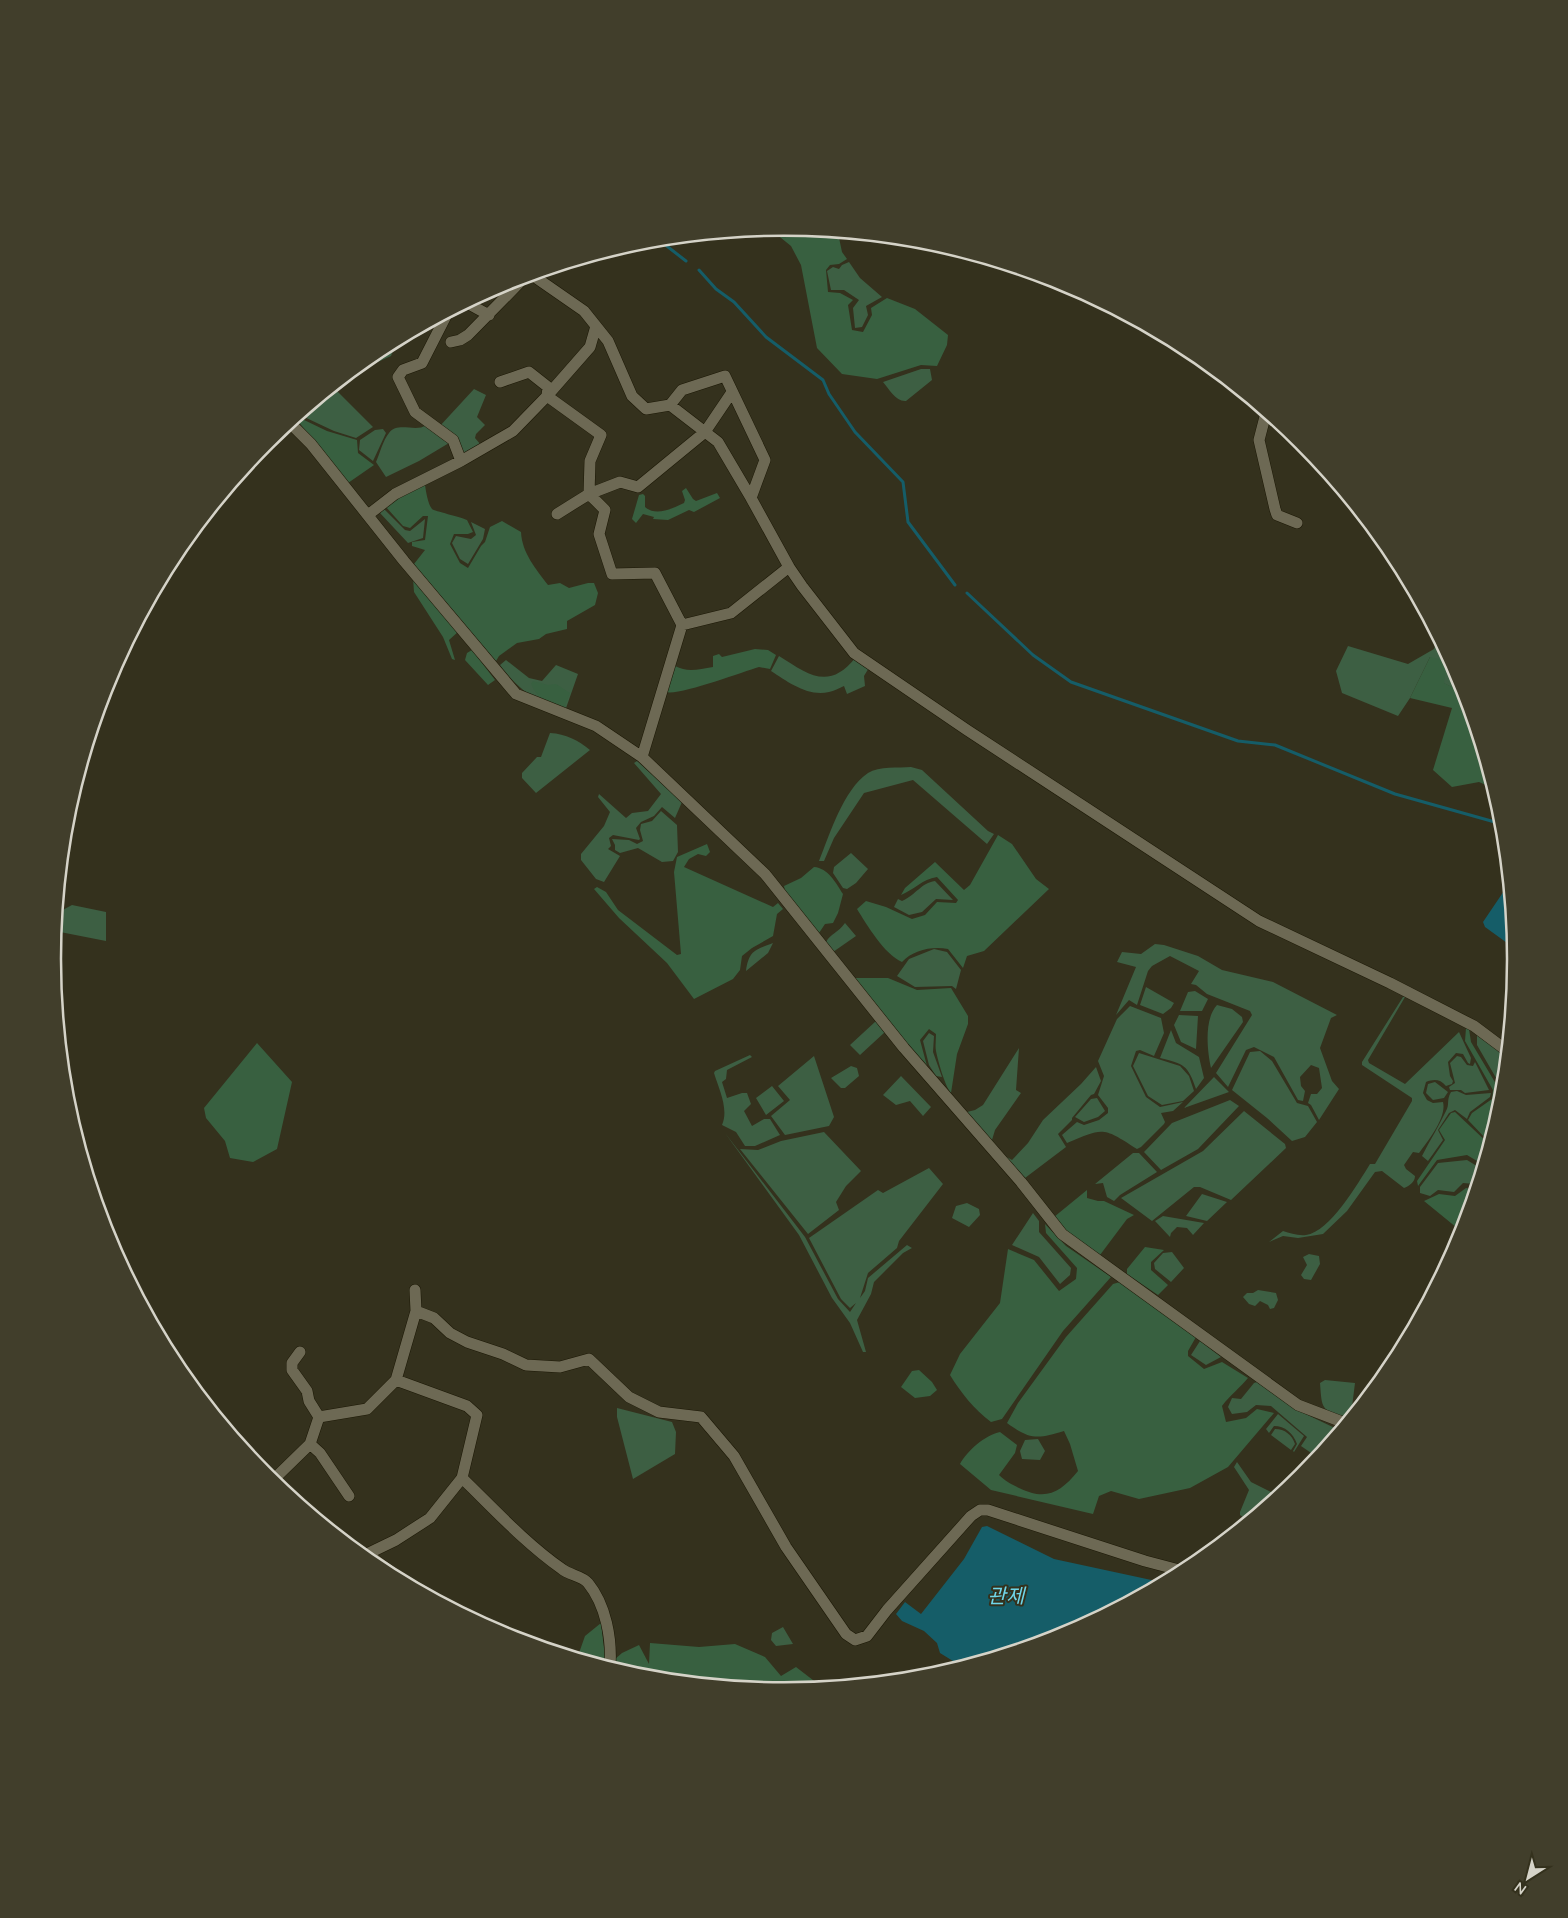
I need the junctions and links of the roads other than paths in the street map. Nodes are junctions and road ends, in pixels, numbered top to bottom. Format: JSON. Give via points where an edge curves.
{"nodes":[{"id":1,"x":540,"y":279,"type":"edge"},
{"id":2,"x":514,"y":288,"type":"edge"},
{"id":3,"x":474,"y":307,"type":"edge"},
{"id":4,"x":489,"y":315,"type":"junction"},
{"id":5,"x":443,"y":322,"type":"edge"},
{"id":6,"x":596,"y":326,"type":"junction"},
{"id":7,"x":450,"y":342,"type":"dead end"},
{"id":8,"x":500,"y":382,"type":"dead end"},
{"id":9,"x":732,"y":392,"type":"junction"},
{"id":10,"x":547,"y":396,"type":"junction"},
{"id":11,"x":670,"y":405,"type":"junction"},
{"id":12,"x":1264,"y":419,"type":"edge"},
{"id":13,"x":295,"y":428,"type":"edge"},
{"id":14,"x":705,"y":432,"type":"junction"},
{"id":15,"x":461,"y":461,"type":"junction"},
{"id":16,"x":589,"y":494,"type":"junction"},
{"id":17,"x":751,"y":498,"type":"junction"},
{"id":18,"x":557,"y":514,"type":"dead end"},
{"id":19,"x":368,"y":515,"type":"junction"},
{"id":20,"x":1297,"y":523,"type":"dead end"},
{"id":21,"x":789,"y":567,"type":"junction"},
{"id":22,"x":682,"y":625,"type":"junction"},
{"id":23,"x":642,"y":756,"type":"junction"},
{"id":24,"x":1502,"y":1047,"type":"edge"},
{"id":25,"x":415,"y":1290,"type":"dead end"},
{"id":26,"x":416,"y":1311,"type":"junction"},
{"id":27,"x":300,"y":1352,"type":"dead end"},
{"id":28,"x":396,"y":1380,"type":"junction"},
{"id":29,"x":319,"y":1417,"type":"junction"},
{"id":30,"x":1339,"y":1421,"type":"edge"},
{"id":31,"x":310,"y":1444,"type":"junction"},
{"id":32,"x":278,"y":1475,"type":"edge"},
{"id":33,"x":462,"y":1478,"type":"junction"},
{"id":34,"x":349,"y":1496,"type":"dead end"},
{"id":35,"x":370,"y":1552,"type":"edge"},
{"id":36,"x":1172,"y":1568,"type":"edge"},
{"id":37,"x":611,"y":1660,"type":"edge"}],
"edges":[{"from":1,"to":6,"type":"street","via":[[584,311]]},
{"from":2,"to":4,"type":"street"},
{"from":3,"to":4,"type":"street"},
{"from":4,"to":7,"type":"street","via":[[468,335]]},
{"from":5,"to":15,"type":"street","via":[[422,363],[403,370],[398,377],[415,412],[453,440]]},
{"from":6,"to":10,"type":"street","via":[[590,347]]},
{"from":6,"to":11,"type":"street","via":[[608,341],[632,396],[646,409]]},
{"from":8,"to":10,"type":"street","via":[[529,372],[548,387]]},
{"from":9,"to":11,"type":"street","via":[[724,376],[682,390]]},
{"from":9,"to":14,"type":"street"},
{"from":9,"to":17,"type":"street","via":[[766,460]]},
{"from":10,"to":15,"type":"street","via":[[513,431]]},
{"from":10,"to":16,"type":"street","via":[[601,435],[590,461]]},
{"from":11,"to":14,"type":"street"},
{"from":12,"to":20,"type":"street","via":[[1259,440],[1275,509],[1277,515]]},
{"from":13,"to":19,"type":"street"},
{"from":14,"to":16,"type":"street","via":[[638,487],[620,482]]},
{"from":14,"to":17,"type":"street","via":[[718,442]]},
{"from":15,"to":19,"type":"street","via":[[395,494]]},
{"from":16,"to":18,"type":"street"},
{"from":16,"to":22,"type":"street","via":[[605,510],[599,534],[612,574],[655,573]]},
{"from":17,"to":21,"type":"street"},
{"from":19,"to":23,"type":"street","via":[[516,694],[596,726]]},
{"from":21,"to":22,"type":"street","via":[[731,613]]},
{"from":21,"to":24,"type":"street","via":[[854,653],[967,730],[1259,921],[1474,1026]]},
{"from":22,"to":23,"type":"street"},
{"from":23,"to":30,"type":"street","via":[[765,874],[904,1048],[1062,1234],[1298,1405]]},
{"from":25,"to":26,"type":"street"},
{"from":26,"to":28,"type":"street"},
{"from":26,"to":36,"type":"street","via":[[434,1318],[450,1333],[467,1342],[526,1365],[560,1367],[589,1359],[629,1398],[659,1412],[701,1417],[734,1456],[786,1547],[846,1634],[855,1640],[867,1636],[970,1516],[980,1510]]},
{"from":27,"to":29,"type":"street","via":[[292,1363],[292,1370],[307,1391]]},
{"from":28,"to":29,"type":"street","via":[[367,1409]]},
{"from":28,"to":33,"type":"street","via":[[467,1406],[477,1415]]},
{"from":29,"to":31,"type":"street"},
{"from":31,"to":32,"type":"street"},
{"from":31,"to":34,"type":"street","via":[[320,1453]]},
{"from":33,"to":35,"type":"street","via":[[430,1518]]},
{"from":33,"to":37,"type":"street","via":[[514,1529],[563,1570],[588,1582],[604,1609]]}]}
